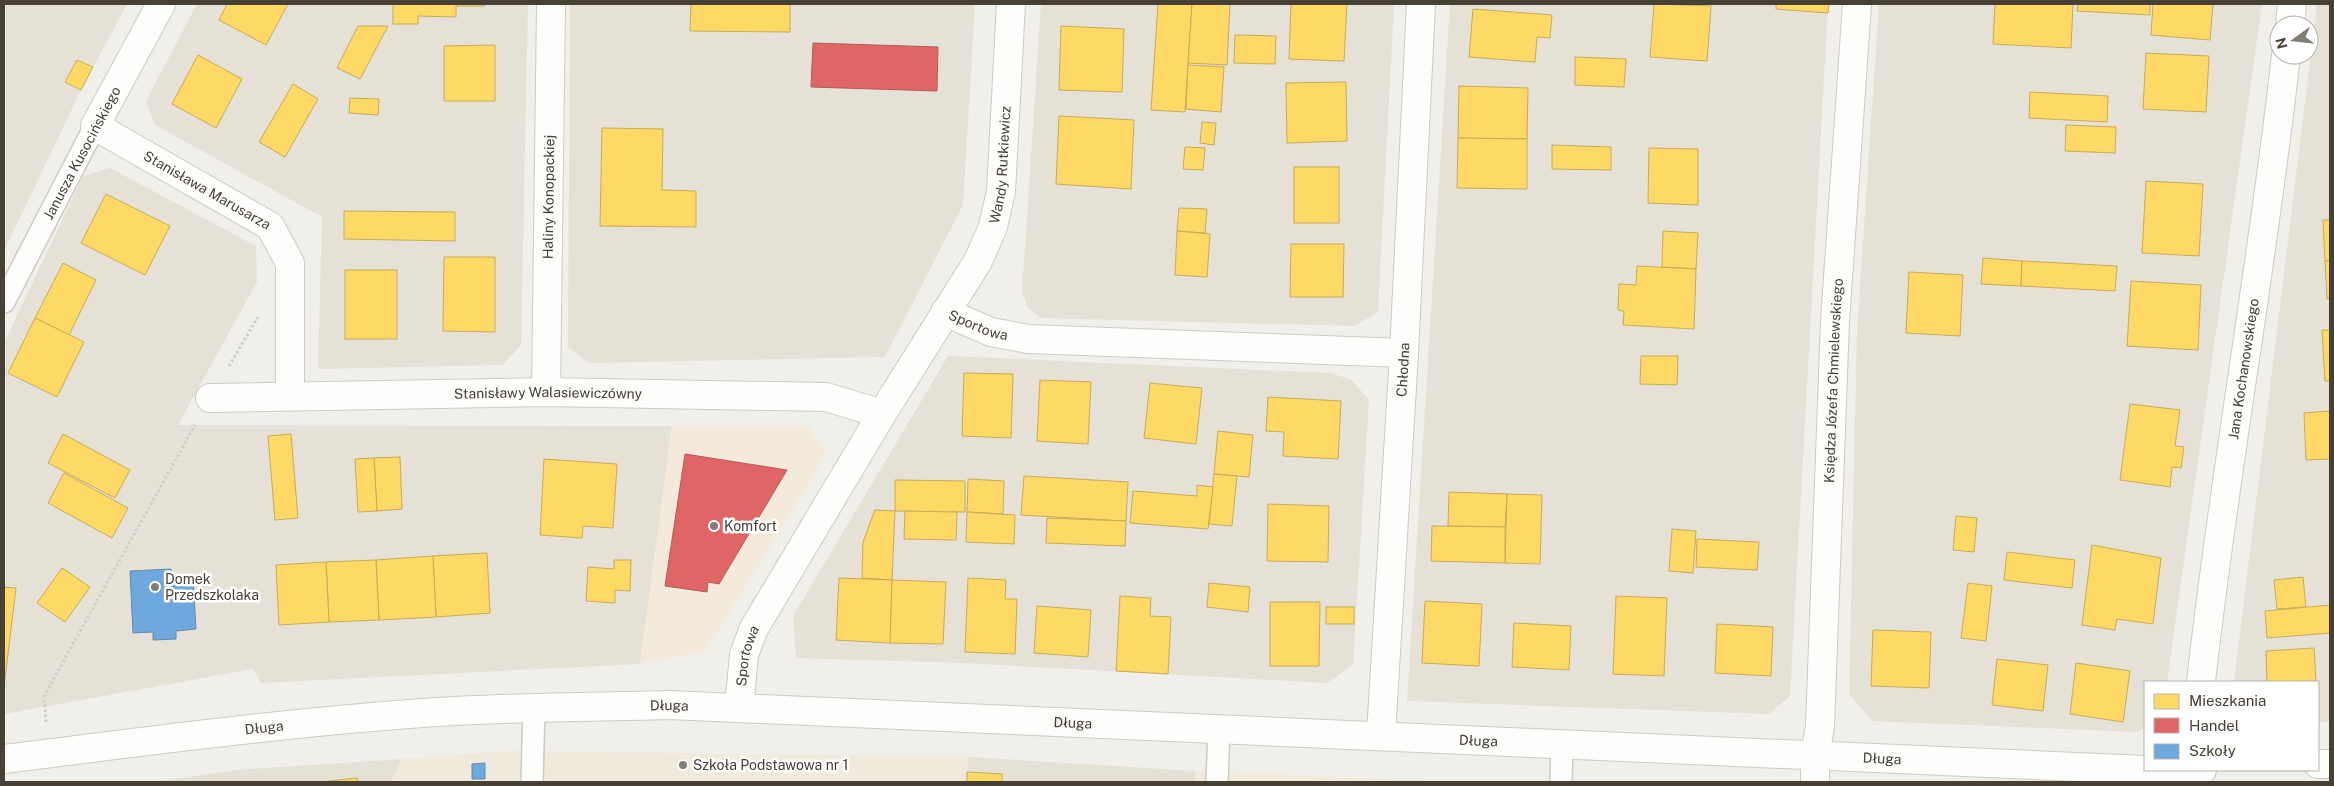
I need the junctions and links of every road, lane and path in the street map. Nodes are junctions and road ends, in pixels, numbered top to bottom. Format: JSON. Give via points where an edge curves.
{"nodes":[{"id":1,"x":160,"y":4,"type":"edge"},
{"id":2,"x":551,"y":4,"type":"edge"},
{"id":3,"x":1011,"y":4,"type":"edge"},
{"id":4,"x":1421,"y":4,"type":"edge"},
{"id":5,"x":1857,"y":4,"type":"edge"},
{"id":6,"x":2285,"y":65,"type":"edge"},
{"id":7,"x":95,"y":126,"type":"junction"},
{"id":8,"x":4,"y":302,"type":"edge"},
{"id":9,"x":945,"y":312,"type":"junction"},
{"id":10,"x":260,"y":314,"type":"dead end"},
{"id":11,"x":1404,"y":353,"type":"junction"},
{"id":12,"x":546,"y":392,"type":"junction"},
{"id":13,"x":290,"y":396,"type":"junction"},
{"id":14,"x":210,"y":398,"type":"junction"},
{"id":15,"x":882,"y":414,"type":"junction"},
{"id":16,"x":2201,"y":681,"type":"edge"},
{"id":17,"x":739,"y":707,"type":"junction"},
{"id":18,"x":534,"y":708,"type":"junction"},
{"id":19,"x":1219,"y":729,"type":"junction"},
{"id":20,"x":1381,"y":735,"type":"junction"},
{"id":21,"x":1562,"y":744,"type":"junction"},
{"id":22,"x":48,"y":754,"type":"junction"},
{"id":23,"x":4,"y":759,"type":"edge"},
{"id":24,"x":1815,"y":769,"type":"edge"},
{"id":25,"x":2144,"y":770,"type":"edge"},
{"id":26,"x":532,"y":782,"type":"edge"},
{"id":27,"x":1217,"y":782,"type":"edge"},
{"id":28,"x":1561,"y":782,"type":"edge"}],
"edges":[{"from":1,"to":7,"type":"street","name":"Janusza Kusocińskiego"},
{"from":2,"to":12,"type":"street","name":"Haliny Konopackiej"},
{"from":3,"to":9,"type":"street","name":"Wandy Rutkiewicz","via":[[1005,145],[998,211],[978,261]]},
{"from":4,"to":11,"type":"street","name":"Chłodna"},
{"from":5,"to":24,"type":"street","name":"Księdza Józefa Chmielewskiego","via":[[1835,321],[1820,726]]},
{"from":6,"to":16,"type":"street","name":"Jana Kochanowskiego","via":[[2276,152],[2210,600]]},
{"from":7,"to":8,"type":"lane","name":"Janusza Kusocińskiego"},
{"from":7,"to":13,"type":"street","name":"Stanisława Marusarza","via":[[270,226],[290,263]]},
{"from":9,"to":11,"type":"street","name":"Sportowa","via":[[984,330],[1028,338]]},
{"from":9,"to":15,"type":"street","name":"Sportowa"},
{"from":10,"to":14,"type":"path"},
{"from":11,"to":20,"type":"street","name":"Chłodna"},
{"from":12,"to":13,"type":"street","name":"Stanisławy Walasiewiczówny"},
{"from":12,"to":15,"type":"street","name":"Stanisławy Walasiewiczówny","via":[[826,397]]},
{"from":13,"to":14,"type":"street","name":"Stanisławy Walasiewiczówny"},
{"from":14,"to":22,"type":"path","via":[[44,696]]},
{"from":15,"to":17,"type":"street","name":"Sportowa","via":[[750,637],[744,655]]},
{"from":17,"to":18,"type":"street","name":"Długa"},
{"from":17,"to":19,"type":"street","name":"Długa"},
{"from":18,"to":22,"type":"street","name":"Długa","via":[[435,713],[224,732]]},
{"from":18,"to":26,"type":"lane"},
{"from":19,"to":20,"type":"street","name":"Długa"},
{"from":19,"to":27,"type":"lane"},
{"from":20,"to":21,"type":"street","name":"Długa"},
{"from":21,"to":24,"type":"street","name":"Długa"},
{"from":21,"to":28,"type":"lane"},
{"from":22,"to":23,"type":"street","name":"Długa"},
{"from":24,"to":25,"type":"street","name":"Długa"}]}
